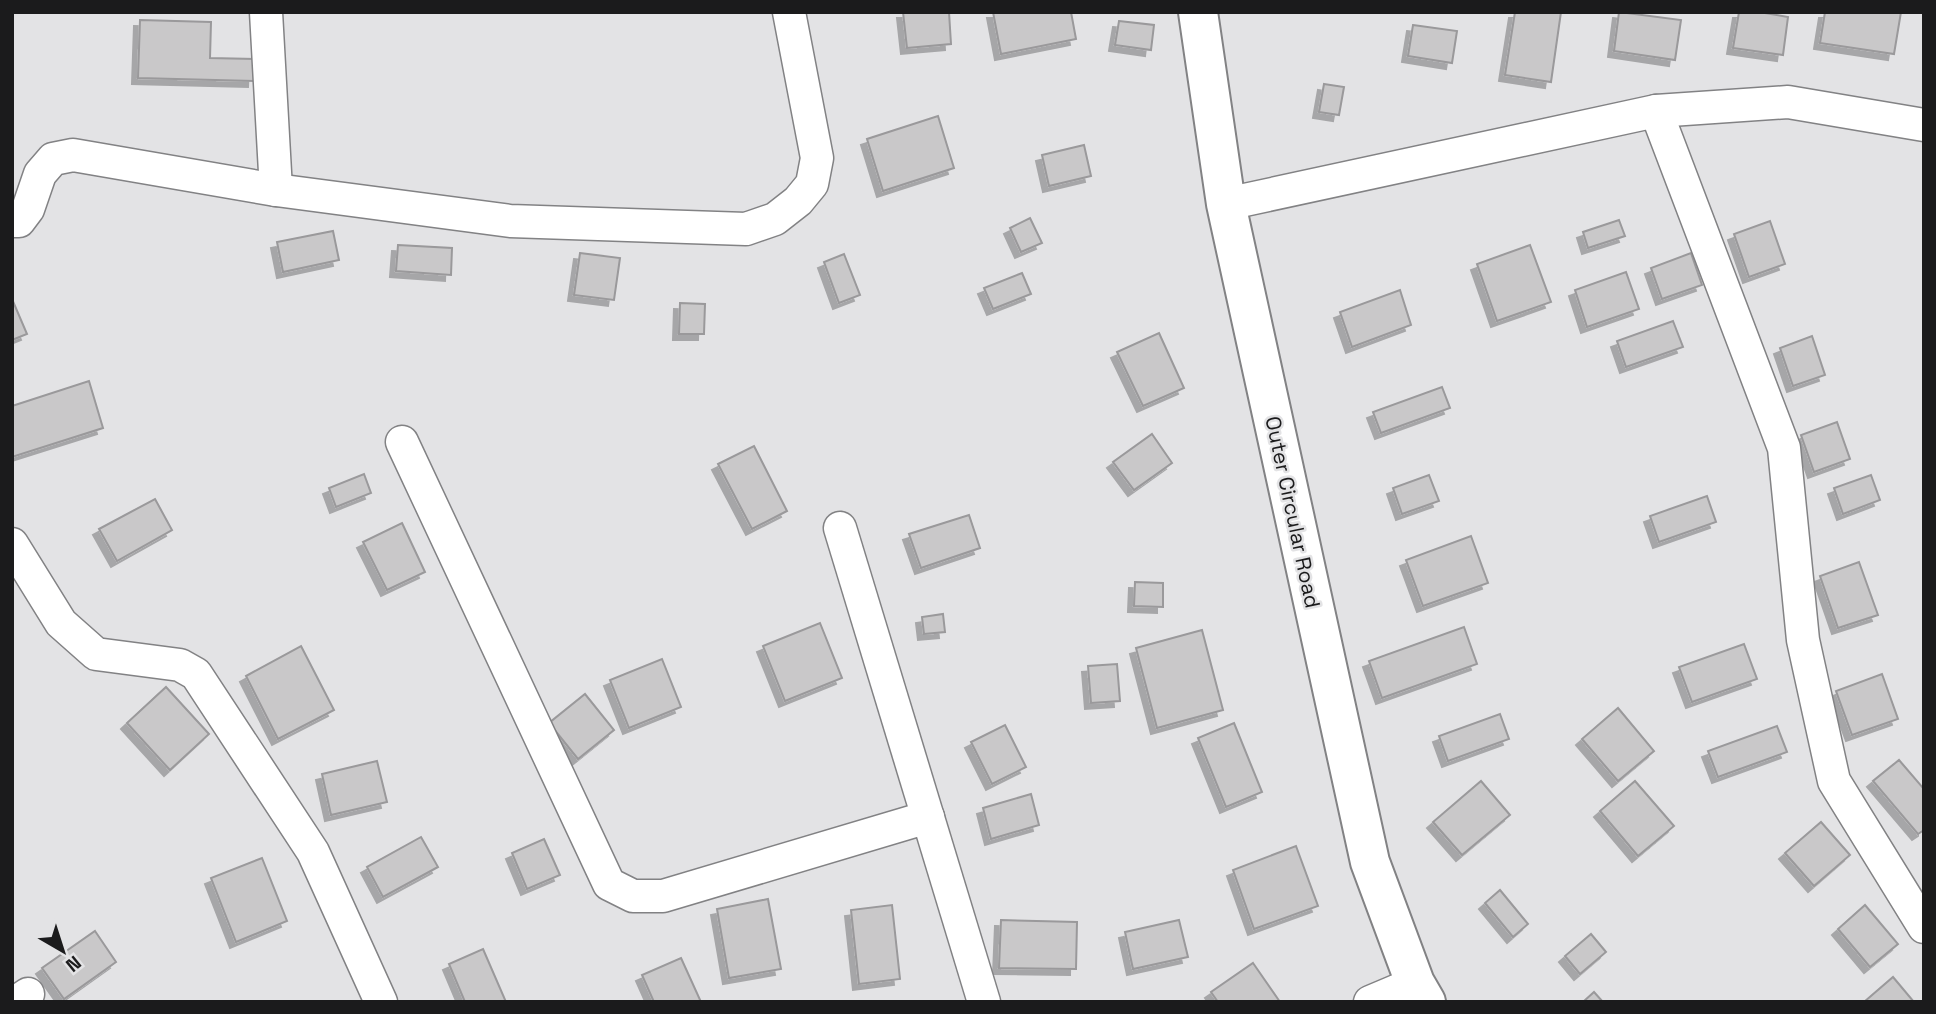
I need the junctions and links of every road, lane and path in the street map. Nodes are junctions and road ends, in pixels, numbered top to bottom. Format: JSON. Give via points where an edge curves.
{"nodes":[{"id":1,"x":266,"y":12,"type":"edge"},
{"id":2,"x":789,"y":12,"type":"edge"},
{"id":3,"x":1198,"y":12,"type":"edge"},
{"id":4,"x":1656,"y":111,"type":"junction"},
{"id":5,"x":1924,"y":125,"type":"edge"},
{"id":6,"x":276,"y":190,"type":"junction"},
{"id":7,"x":1226,"y":204,"type":"junction"},
{"id":8,"x":12,"y":221,"type":"edge"},
{"id":9,"x":402,"y":442,"type":"dead end"},
{"id":10,"x":840,"y":528,"type":"dead end"},
{"id":11,"x":12,"y":544,"type":"edge"},
{"id":12,"x":928,"y":817,"type":"junction"},
{"id":13,"x":1924,"y":927,"type":"edge"},
{"id":14,"x":1421,"y":992,"type":"edge"},
{"id":15,"x":382,"y":1002,"type":"edge"},
{"id":16,"x":984,"y":1002,"type":"edge"},
{"id":17,"x":1370,"y":1002,"type":"edge"}],
"edges":[{"from":1,"to":6,"type":"street"},
{"from":2,"to":6,"type":"street","via":[[817,158],[812,184],[775,219],[746,229],[510,221]]},
{"from":3,"to":7,"type":"street","name":"Outer Circular Road"},
{"from":4,"to":5,"type":"street","via":[[1788,102]]},
{"from":4,"to":7,"type":"street"},
{"from":4,"to":13,"type":"street","via":[[1784,448],[1802,640],[1834,781]]},
{"from":6,"to":8,"type":"street","via":[[72,155],[53,159],[40,174],[28,209]]},
{"from":7,"to":14,"type":"street","name":"Outer Circular Road","via":[[1370,862]]},
{"from":9,"to":12,"type":"street","via":[[609,884],[633,896],[663,896]]},
{"from":10,"to":12,"type":"street"},
{"from":11,"to":15,"type":"street","via":[[61,623],[96,654],[180,665],[196,674],[313,852]]},
{"from":12,"to":16,"type":"street"},
{"from":14,"to":17,"type":"street"}]}
